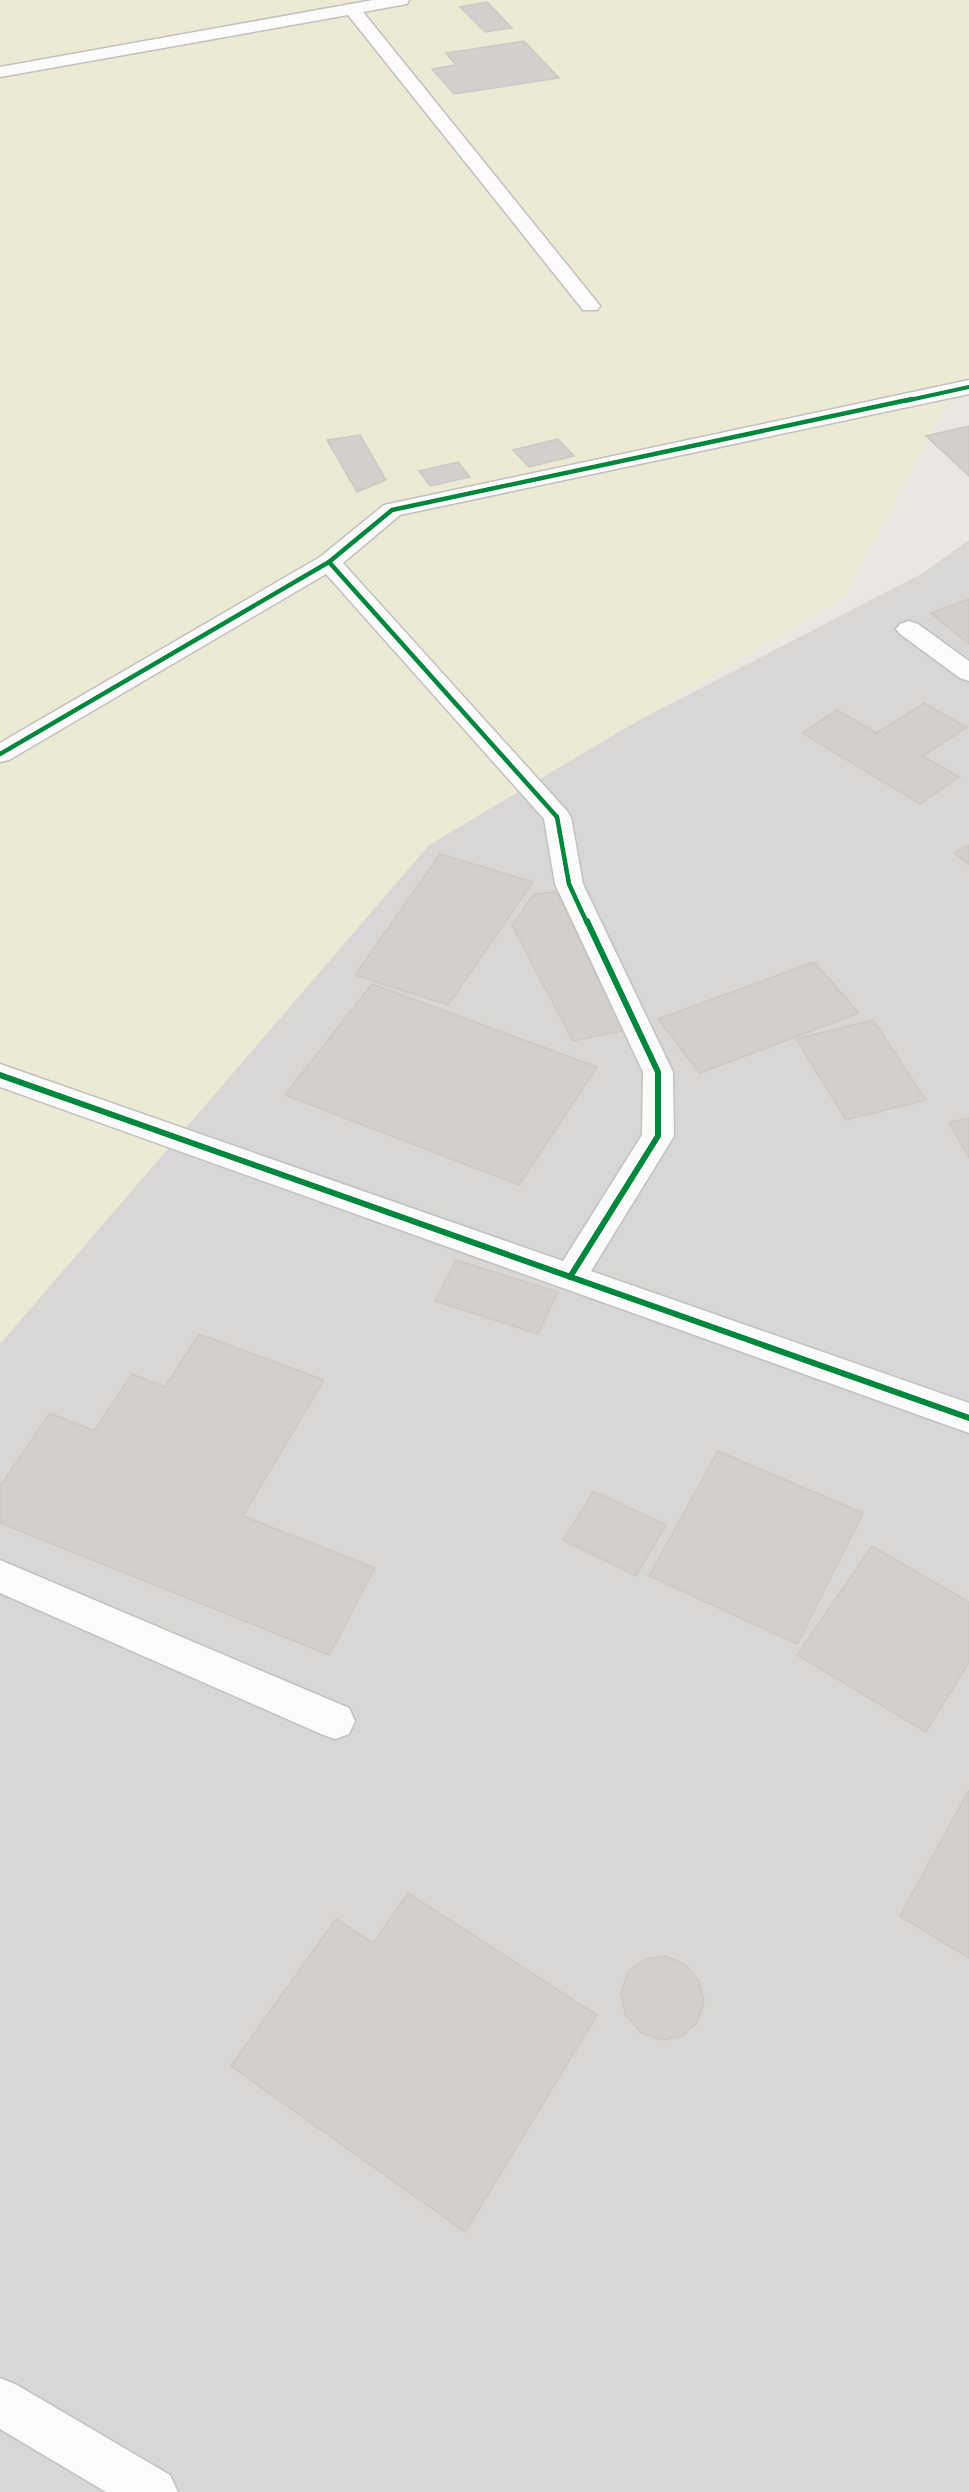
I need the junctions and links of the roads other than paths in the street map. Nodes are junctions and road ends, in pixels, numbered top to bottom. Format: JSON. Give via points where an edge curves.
{"nodes":[{"id":1,"x":401,"y":0,"type":"edge"},
{"id":2,"x":352,"y":9,"type":"junction"},
{"id":3,"x":0,"y":72,"type":"edge"},
{"id":4,"x":590,"y":306,"type":"dead end"},
{"id":5,"x":969,"y":387,"type":"edge"},
{"id":6,"x":329,"y":562,"type":"junction"},
{"id":7,"x":909,"y":629,"type":"dead end"},
{"id":8,"x":969,"y":674,"type":"edge"},
{"id":9,"x":0,"y":754,"type":"edge"},
{"id":10,"x":0,"y":1075,"type":"edge"},
{"id":11,"x":570,"y":1277,"type":"junction"},
{"id":12,"x":969,"y":1418,"type":"edge"},
{"id":13,"x":0,"y":1576,"type":"edge"},
{"id":14,"x":335,"y":1721,"type":"dead end"},
{"id":15,"x":0,"y":2402,"type":"edge"},
{"id":16,"x":153,"y":2492,"type":"edge"}],
"edges":[{"from":1,"to":2,"type":"street"},
{"from":2,"to":3,"type":"street"},
{"from":2,"to":4,"type":"street"},
{"from":5,"to":6,"type":"street","via":[[392,510]]},
{"from":6,"to":9,"type":"street"},
{"from":6,"to":11,"type":"street","via":[[557,817],[569,884],[658,1072],[658,1136]]},
{"from":7,"to":8,"type":"street"},
{"from":10,"to":11,"type":"street"},
{"from":11,"to":12,"type":"street"},
{"from":13,"to":14,"type":"street"},
{"from":15,"to":16,"type":"street"}]}
